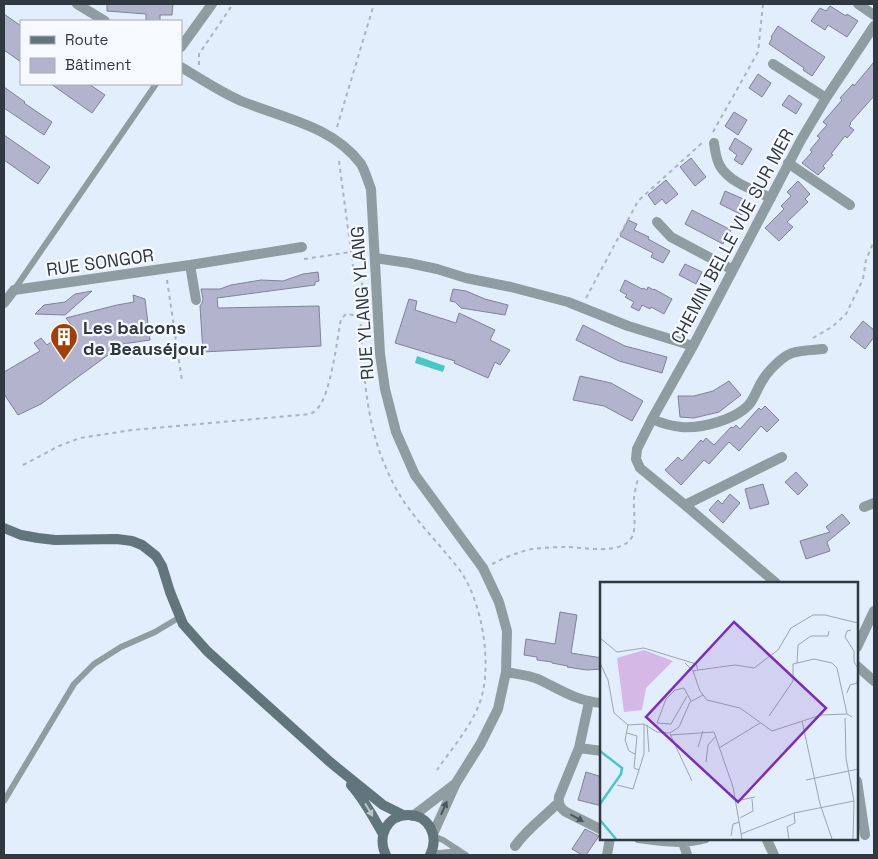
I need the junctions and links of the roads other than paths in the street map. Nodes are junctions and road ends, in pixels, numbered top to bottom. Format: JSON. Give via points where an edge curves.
{"nodes":[{"id":1,"x":77,"y":4,"type":"edge"},
{"id":2,"x":212,"y":4,"type":"edge"},
{"id":3,"x":858,"y":4,"type":"edge"},
{"id":4,"x":874,"y":15,"type":"edge"},
{"id":5,"x":103,"y":20,"type":"edge"},
{"id":6,"x":874,"y":26,"type":"edge"},
{"id":7,"x":182,"y":46,"type":"edge"},
{"id":8,"x":773,"y":64,"type":"dead end"},
{"id":9,"x":182,"y":68,"type":"edge"},
{"id":10,"x":155,"y":85,"type":"edge"},
{"id":11,"x":826,"y":98,"type":"junction"},
{"id":12,"x":709,"y":140,"type":"road end"},
{"id":13,"x":788,"y":163,"type":"junction"},
{"id":14,"x":771,"y":198,"type":"junction"},
{"id":15,"x":850,"y":205,"type":"dead end"},
{"id":16,"x":657,"y":222,"type":"dead end"},
{"id":17,"x":302,"y":247,"type":"dead end"},
{"id":18,"x":375,"y":258,"type":"junction"},
{"id":19,"x":190,"y":265,"type":"junction"},
{"id":20,"x":733,"y":270,"type":"junction"},
{"id":21,"x":14,"y":290,"type":"junction"},
{"id":22,"x":196,"y":300,"type":"dead end"},
{"id":23,"x":4,"y":303,"type":"edge"},
{"id":24,"x":693,"y":346,"type":"junction"},
{"id":25,"x":822,"y":349,"type":"dead end"},
{"id":26,"x":652,"y":419,"type":"junction"},
{"id":27,"x":782,"y":457,"type":"dead end"},
{"id":28,"x":685,"y":505,"type":"junction"},
{"id":29,"x":4,"y":528,"type":"edge"},
{"id":30,"x":775,"y":582,"type":"edge"},
{"id":31,"x":874,"y":611,"type":"edge"},
{"id":32,"x":180,"y":617,"type":"junction"},
{"id":33,"x":858,"y":645,"type":"edge"},
{"id":34,"x":858,"y":667,"type":"edge"},
{"id":35,"x":506,"y":672,"type":"junction"},
{"id":36,"x":874,"y":680,"type":"edge"},
{"id":37,"x":589,"y":702,"type":"junction"},
{"id":38,"x":600,"y":703,"type":"edge"},
{"id":39,"x":579,"y":748,"type":"junction"},
{"id":40,"x":600,"y":752,"type":"edge"},
{"id":41,"x":330,"y":762,"type":"junction"},
{"id":42,"x":456,"y":783,"type":"junction"},
{"id":43,"x":858,"y":788,"type":"edge"},
{"id":44,"x":4,"y":801,"type":"edge"},
{"id":45,"x":558,"y":803,"type":"junction"},
{"id":46,"x":408,"y":815,"type":"junction"},
{"id":47,"x":600,"y":829,"type":"edge"},
{"id":48,"x":383,"y":834,"type":"junction"},
{"id":49,"x":865,"y":834,"type":"dead end"},
{"id":50,"x":433,"y":835,"type":"junction"},
{"id":51,"x":610,"y":839,"type":"edge"},
{"id":52,"x":645,"y":839,"type":"edge"},
{"id":53,"x":700,"y":839,"type":"edge"},
{"id":54,"x":766,"y":839,"type":"edge"},
{"id":55,"x":683,"y":842,"type":"junction"},
{"id":56,"x":515,"y":846,"type":"dead end"},
{"id":57,"x":458,"y":851,"type":"junction"},
{"id":58,"x":430,"y":854,"type":"edge"},
{"id":59,"x":386,"y":855,"type":"edge"},
{"id":60,"x":466,"y":855,"type":"edge"},
{"id":61,"x":607,"y":855,"type":"edge"},
{"id":62,"x":687,"y":855,"type":"edge"},
{"id":63,"x":774,"y":855,"type":"edge"}],
"edges":[{"from":1,"to":5,"type":"street"},
{"from":2,"to":7,"type":"street"},
{"from":3,"to":4,"type":"street"},
{"from":6,"to":11,"type":"street","name":"CHEMIN BELLE VUE SUR MER"},
{"from":8,"to":11,"type":"street"},
{"from":9,"to":18,"type":"street","name":"RUE YLANG YLANG","via":[[241,100],[316,129],[347,148],[362,166],[371,189]]},
{"from":10,"to":21,"type":"lane"},
{"from":11,"to":13,"type":"street","name":"CHEMIN BELLE VUE SUR MER"},
{"from":12,"to":14,"type":"street","via":[[725,174]]},
{"from":13,"to":14,"type":"street","name":"CHEMIN BELLE VUE SUR MER"},
{"from":13,"to":15,"type":"street"},
{"from":14,"to":20,"type":"street","name":"CHEMIN BELLE VUE SUR MER"},
{"from":16,"to":20,"type":"street","via":[[671,236]]},
{"from":17,"to":19,"type":"street","name":"RUE SONGOR"},
{"from":18,"to":24,"type":"street","via":[[540,294]]},
{"from":18,"to":35,"type":"street","name":"RUE YLANG YLANG","via":[[380,354],[396,432],[415,475],[483,568],[499,602],[507,631]]},
{"from":19,"to":21,"type":"street","name":"RUE SONGOR"},
{"from":19,"to":22,"type":"street"},
{"from":20,"to":24,"type":"street","name":"CHEMIN BELLE VUE SUR MER"},
{"from":21,"to":23,"type":"street"},
{"from":24,"to":26,"type":"street","name":"CHEMIN BELLE VUE SUR MER"},
{"from":25,"to":26,"type":"street","via":[[792,353],[783,358],[764,377],[750,403],[729,417],[706,426],[682,427]]},
{"from":26,"to":28,"type":"street","name":"CHEMIN BELLE VUE SUR MER","via":[[636,459],[640,468]]},
{"from":27,"to":28,"type":"street"},
{"from":28,"to":30,"type":"street"},
{"from":29,"to":32,"type":"main road","via":[[38,538],[118,539],[142,545],[156,556],[162,566]]},
{"from":31,"to":33,"type":"street"},
{"from":32,"to":41,"type":"main road","via":[[207,650]]},
{"from":32,"to":44,"type":"lane","via":[[94,664],[74,684]]},
{"from":34,"to":36,"type":"street"},
{"from":35,"to":37,"type":"street","via":[[536,679]]},
{"from":35,"to":42,"type":"street","name":"RUE YLANG YLANG","via":[[498,709]]},
{"from":37,"to":38,"type":"street"},
{"from":37,"to":39,"type":"street"},
{"from":39,"to":40,"type":"street"},
{"from":39,"to":45,"type":"street"},
{"from":41,"to":46,"type":"main road","via":[[383,805]]},
{"from":41,"to":48,"type":"main road","one_way":true,"via":[[358,792]]},
{"from":42,"to":46,"type":"street"},
{"from":50,"to":42,"type":"street","one_way":true},
{"from":43,"to":49,"type":"street"},
{"from":45,"to":47,"type":"street","one_way":true,"via":[[566,812]]},
{"from":45,"to":56,"type":"street"},
{"from":46,"to":48,"type":"main road","via":[[390,822]]},
{"from":46,"to":50,"type":"main road","via":[[425,822]]},
{"from":48,"to":59,"type":"main road"},
{"from":50,"to":57,"type":"lane"},
{"from":50,"to":58,"type":"main road"},
{"from":51,"to":61,"type":"street"},
{"from":52,"to":55,"type":"street"},
{"from":53,"to":55,"type":"street"},
{"from":54,"to":63,"type":"street"},
{"from":55,"to":62,"type":"street"},
{"from":57,"to":58,"type":"lane"},
{"from":57,"to":60,"type":"lane"}]}
